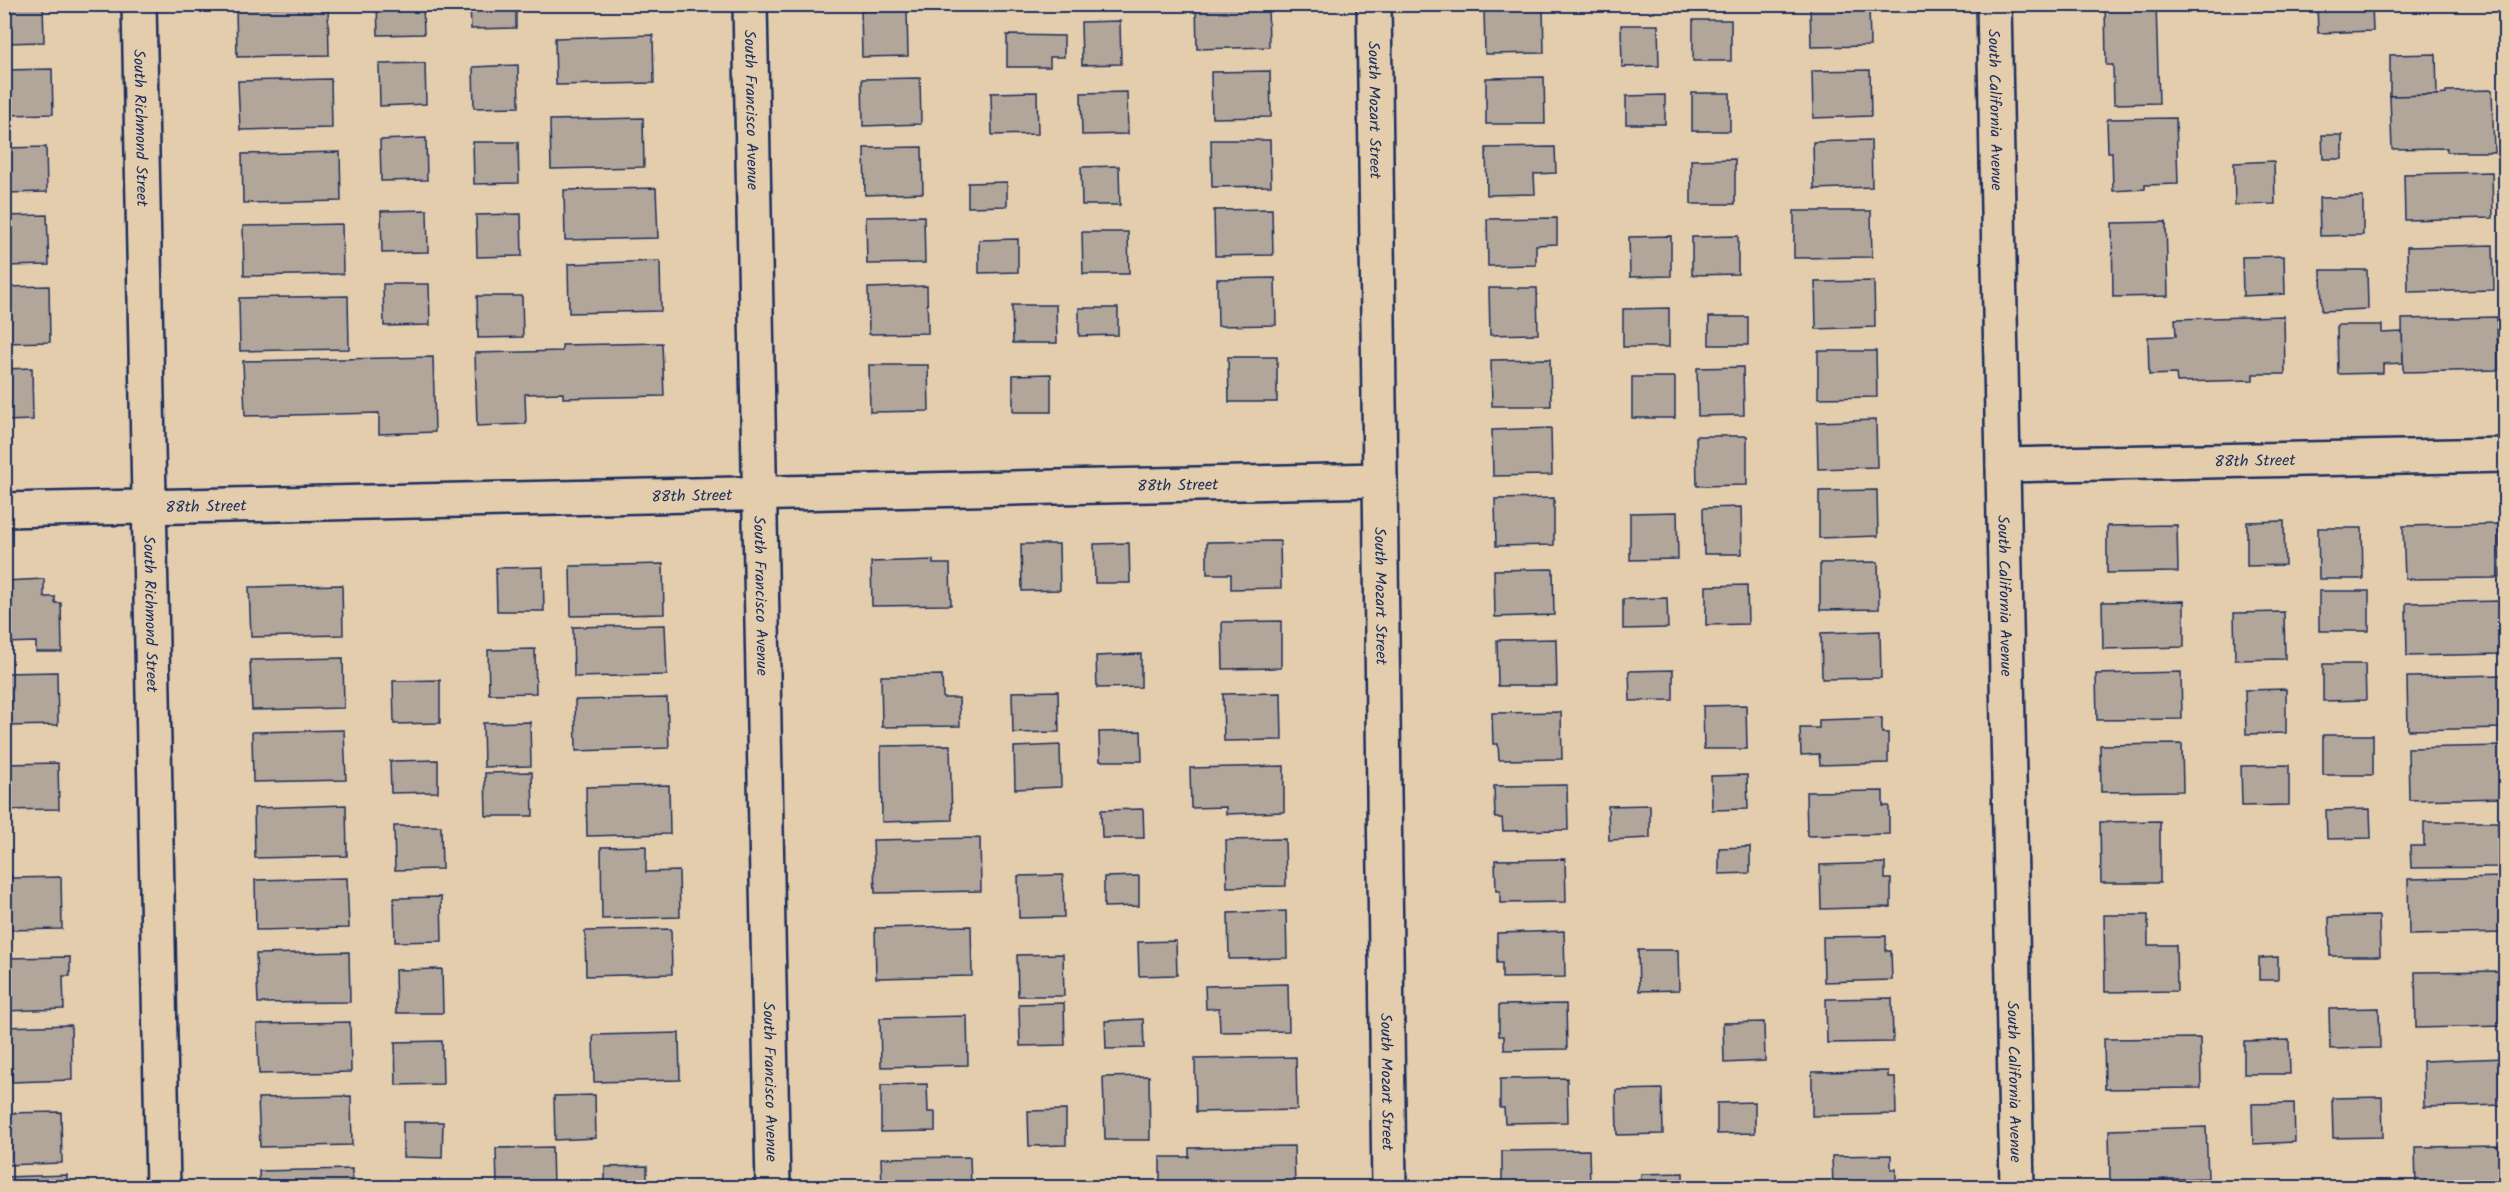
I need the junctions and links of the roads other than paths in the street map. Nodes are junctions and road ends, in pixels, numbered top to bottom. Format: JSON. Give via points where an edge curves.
{"nodes":[{"id":1,"x":139,"y":4,"type":"edge"},
{"id":2,"x":750,"y":4,"type":"edge"},
{"id":3,"x":1374,"y":4,"type":"edge"},
{"id":4,"x":1994,"y":4,"type":"edge"},
{"id":5,"x":2505,"y":455,"type":"edge"},
{"id":6,"x":2003,"y":465,"type":"junction"},
{"id":7,"x":1380,"y":480,"type":"junction"},
{"id":8,"x":759,"y":493,"type":"junction"},
{"id":9,"x":149,"y":507,"type":"junction"},
{"id":10,"x":4,"y":510,"type":"edge"},
{"id":11,"x":163,"y":1188,"type":"edge"},
{"id":12,"x":773,"y":1188,"type":"edge"},
{"id":13,"x":1389,"y":1188,"type":"edge"},
{"id":14,"x":2017,"y":1188,"type":"edge"}],
"edges":[{"from":1,"to":9,"type":"street","name":"South Richmond Street"},
{"from":2,"to":8,"type":"street","name":"South Francisco Avenue"},
{"from":3,"to":7,"type":"street","name":"South Mozart Street"},
{"from":4,"to":6,"type":"street","name":"South California Avenue"},
{"from":5,"to":6,"type":"street","name":"88th Street"},
{"from":6,"to":14,"type":"street","name":"South California Avenue"},
{"from":7,"to":8,"type":"street","name":"88th Street"},
{"from":7,"to":13,"type":"street","name":"South Mozart Street"},
{"from":8,"to":9,"type":"street","name":"88th Street"},
{"from":8,"to":12,"type":"street","name":"South Francisco Avenue"},
{"from":9,"to":10,"type":"street","name":"88th Street"},
{"from":9,"to":11,"type":"street","name":"South Richmond Street"}]}
